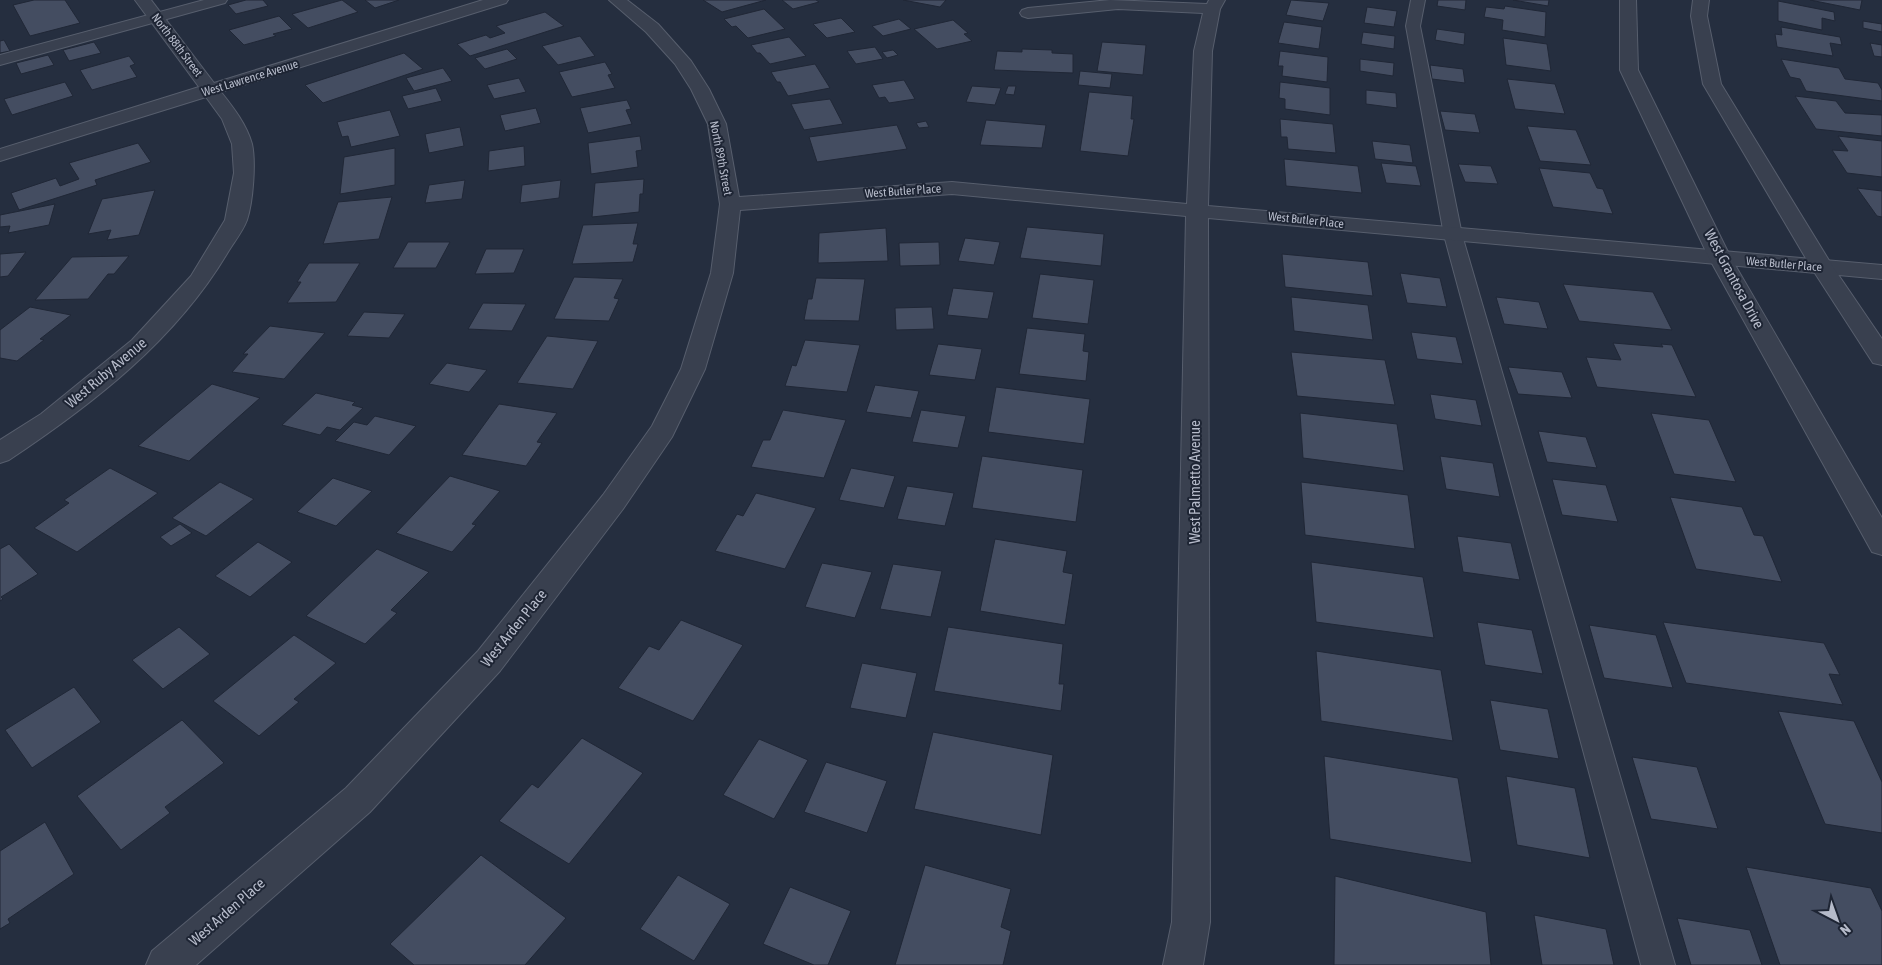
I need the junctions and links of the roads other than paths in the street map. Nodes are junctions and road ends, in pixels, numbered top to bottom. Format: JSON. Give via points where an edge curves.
{"nodes":[{"id":1,"x":143,"y":0,"type":"edge"},
{"id":2,"x":220,"y":0,"type":"edge"},
{"id":3,"x":500,"y":0,"type":"edge"},
{"id":4,"x":617,"y":0,"type":"edge"},
{"id":5,"x":1418,"y":0,"type":"edge"},
{"id":6,"x":1628,"y":0,"type":"edge"},
{"id":7,"x":1701,"y":0,"type":"edge"},
{"id":8,"x":1215,"y":4,"type":"edge"},
{"id":9,"x":1028,"y":13,"type":"dead end"},
{"id":10,"x":157,"y":17,"type":"junction"},
{"id":11,"x":0,"y":60,"type":"edge"},
{"id":12,"x":211,"y":90,"type":"junction"},
{"id":13,"x":0,"y":155,"type":"edge"},
{"id":14,"x":730,"y":204,"type":"junction"},
{"id":15,"x":1197,"y":210,"type":"junction"},
{"id":16,"x":1453,"y":235,"type":"junction"},
{"id":17,"x":1720,"y":258,"type":"junction"},
{"id":18,"x":1822,"y":267,"type":"junction"},
{"id":19,"x":1882,"y":272,"type":"edge"},
{"id":20,"x":200,"y":280,"type":"joint"},
{"id":21,"x":1882,"y":357,"type":"edge"},
{"id":22,"x":0,"y":453,"type":"edge"},
{"id":23,"x":1882,"y":544,"type":"edge"},
{"id":24,"x":166,"y":965,"type":"edge"},
{"id":25,"x":1183,"y":965,"type":"edge"},
{"id":26,"x":1658,"y":965,"type":"edge"}],
"edges":[{"from":1,"to":10,"type":"street","name":"North 88th Street"},
{"from":2,"to":10,"type":"lane"},
{"from":3,"to":12,"type":"street","name":"West Lawrence Avenue"},
{"from":4,"to":14,"type":"street","name":"North 89th Street","via":[[652,28],[682,61],[700,90],[717,124]]},
{"from":5,"to":16,"type":"lane","via":[[1413,26]]},
{"from":6,"to":17,"type":"street","name":"West Grantosa Drive","via":[[1629,70]]},
{"from":7,"to":18,"type":"street","via":[[1699,16],[1712,84]]},
{"from":8,"to":9,"type":"street","via":[[1118,4]]},
{"from":8,"to":15,"type":"street","name":"West Palmetto Avenue","via":[[1203,51]]},
{"from":10,"to":11,"type":"lane"},
{"from":10,"to":12,"type":"street","name":"North 88th Street"},
{"from":12,"to":13,"type":"street","name":"West Lawrence Avenue"},
{"from":12,"to":20,"type":"street","name":"North 88th Street","via":[[231,119],[242,144],[244,174],[236,220]]},
{"from":14,"to":15,"type":"street","name":"West Butler Place","via":[[952,188]]},
{"from":14,"to":24,"type":"street","name":"West Arden Place","via":[[722,273],[693,369],[663,430],[613,502],[489,661],[358,800]]},
{"from":15,"to":16,"type":"street","name":"West Butler Place"},
{"from":15,"to":25,"type":"street","name":"West Palmetto Avenue","via":[[1191,922]]},
{"from":16,"to":17,"type":"street","name":"West Butler Place"},
{"from":16,"to":26,"type":"lane"},
{"from":17,"to":18,"type":"street","name":"West Butler Place"},
{"from":17,"to":23,"type":"street","name":"West Grantosa Drive"},
{"from":18,"to":19,"type":"street","name":"West Butler Place"},
{"from":18,"to":21,"type":"street"},
{"from":20,"to":22,"type":"street","name":"West Ruby Avenue","via":[[141,346],[50,420]]}]}
